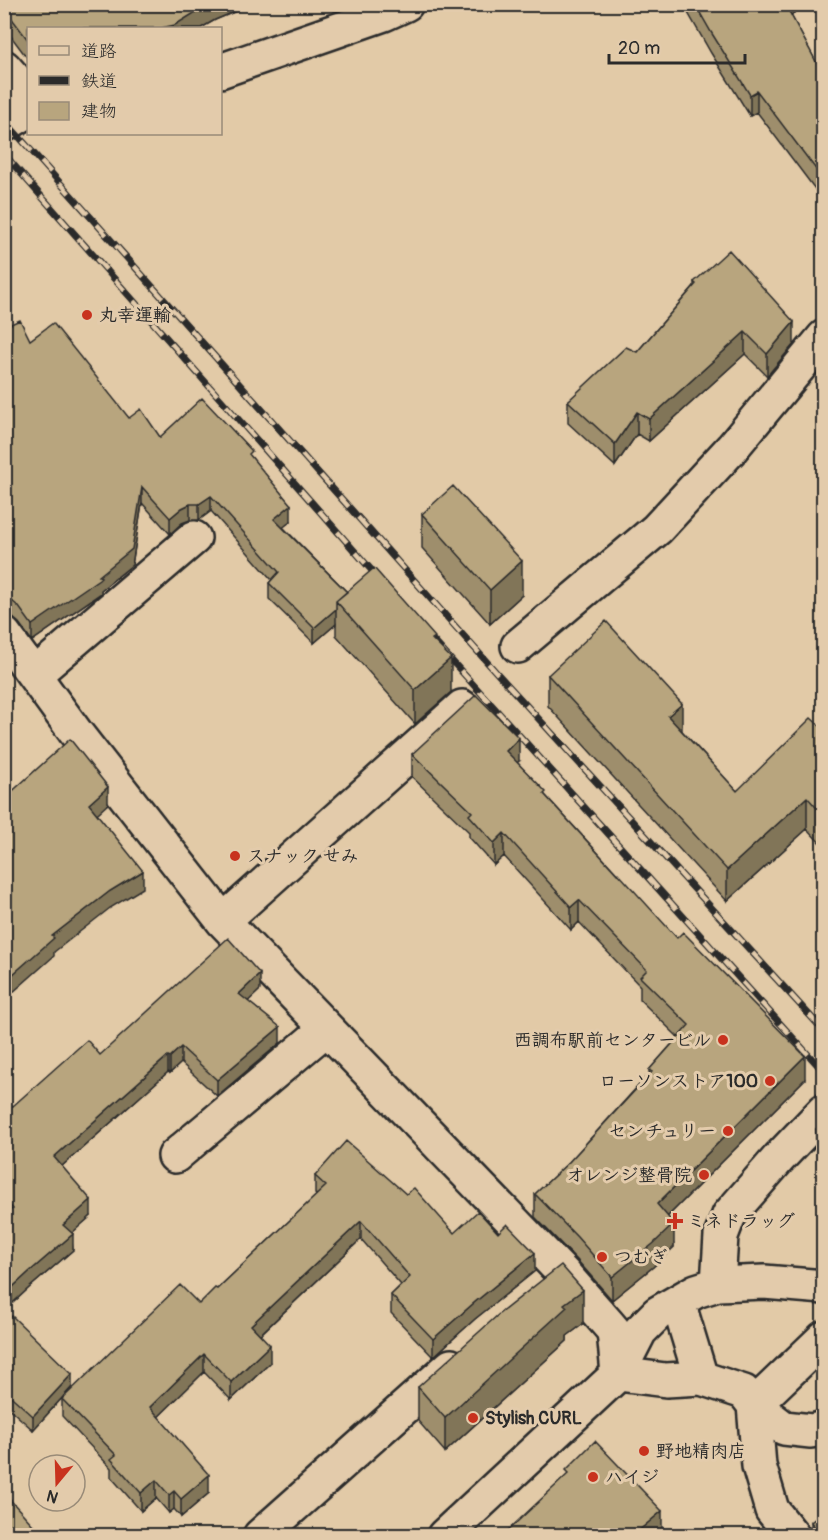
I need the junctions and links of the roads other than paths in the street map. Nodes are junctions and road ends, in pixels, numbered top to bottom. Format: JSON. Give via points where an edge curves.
{"nodes":[{"id":1,"x":406,"y":4,"type":"edge"},
{"id":2,"x":4,"y":68,"type":"edge"},
{"id":3,"x":222,"y":70,"type":"edge"},
{"id":4,"x":27,"y":93,"type":"edge"},
{"id":5,"x":27,"y":112,"type":"edge"},
{"id":6,"x":4,"y":125,"type":"edge"},
{"id":7,"x":824,"y":337,"type":"edge"},
{"id":8,"x":194,"y":538,"type":"dead end"},
{"id":9,"x":4,"y":634,"type":"edge"},
{"id":10,"x":518,"y":646,"type":"dead end"},
{"id":11,"x":33,"y":675,"type":"junction"},
{"id":12,"x":462,"y":707,"type":"edge"},
{"id":13,"x":223,"y":921,"type":"junction"},
{"id":14,"x":326,"y":1029,"type":"junction"},
{"id":15,"x":824,"y":1111,"type":"edge"},
{"id":16,"x":175,"y":1156,"type":"dead end"},
{"id":17,"x":563,"y":1273,"type":"junction"},
{"id":18,"x":718,"y":1284,"type":"junction"},
{"id":19,"x":824,"y":1287,"type":"edge"},
{"id":20,"x":538,"y":1293,"type":"edge"},
{"id":21,"x":678,"y":1302,"type":"junction"},
{"id":22,"x":824,"y":1338,"type":"edge"},
{"id":23,"x":470,"y":1350,"type":"edge"},
{"id":24,"x":618,"y":1374,"type":"junction"},
{"id":25,"x":701,"y":1378,"type":"junction"},
{"id":26,"x":754,"y":1405,"type":"junction"},
{"id":27,"x":824,"y":1428,"type":"edge"},
{"id":28,"x":260,"y":1536,"type":"edge"},
{"id":29,"x":444,"y":1536,"type":"edge"},
{"id":30,"x":793,"y":1536,"type":"edge"}],
"edges":[{"from":1,"to":3,"type":"street"},
{"from":2,"to":4,"type":"street"},
{"from":5,"to":6,"type":"street"},
{"from":7,"to":10,"type":"street","via":[[732,448],[657,529]]},
{"from":8,"to":11,"type":"street"},
{"from":9,"to":11,"type":"street"},
{"from":11,"to":13,"type":"street"},
{"from":12,"to":13,"type":"street"},
{"from":13,"to":14,"type":"street"},
{"from":14,"to":16,"type":"street"},
{"from":14,"to":17,"type":"street"},
{"from":15,"to":18,"type":"street","via":[[729,1215],[721,1236]]},
{"from":17,"to":20,"type":"street"},
{"from":17,"to":24,"type":"street","via":[[614,1331]]},
{"from":18,"to":19,"type":"street","via":[[764,1282]]},
{"from":18,"to":21,"type":"street"},
{"from":21,"to":24,"type":"street","via":[[658,1313],[640,1331]]},
{"from":21,"to":25,"type":"street"},
{"from":22,"to":26,"type":"street"},
{"from":23,"to":28,"type":"street"},
{"from":24,"to":25,"type":"street","via":[[666,1380]]},
{"from":24,"to":29,"type":"street"},
{"from":25,"to":26,"type":"street","via":[[744,1392]]},
{"from":26,"to":27,"type":"street","via":[[784,1428]]},
{"from":26,"to":30,"type":"street","via":[[759,1466],[765,1488],[772,1510]]}]}
